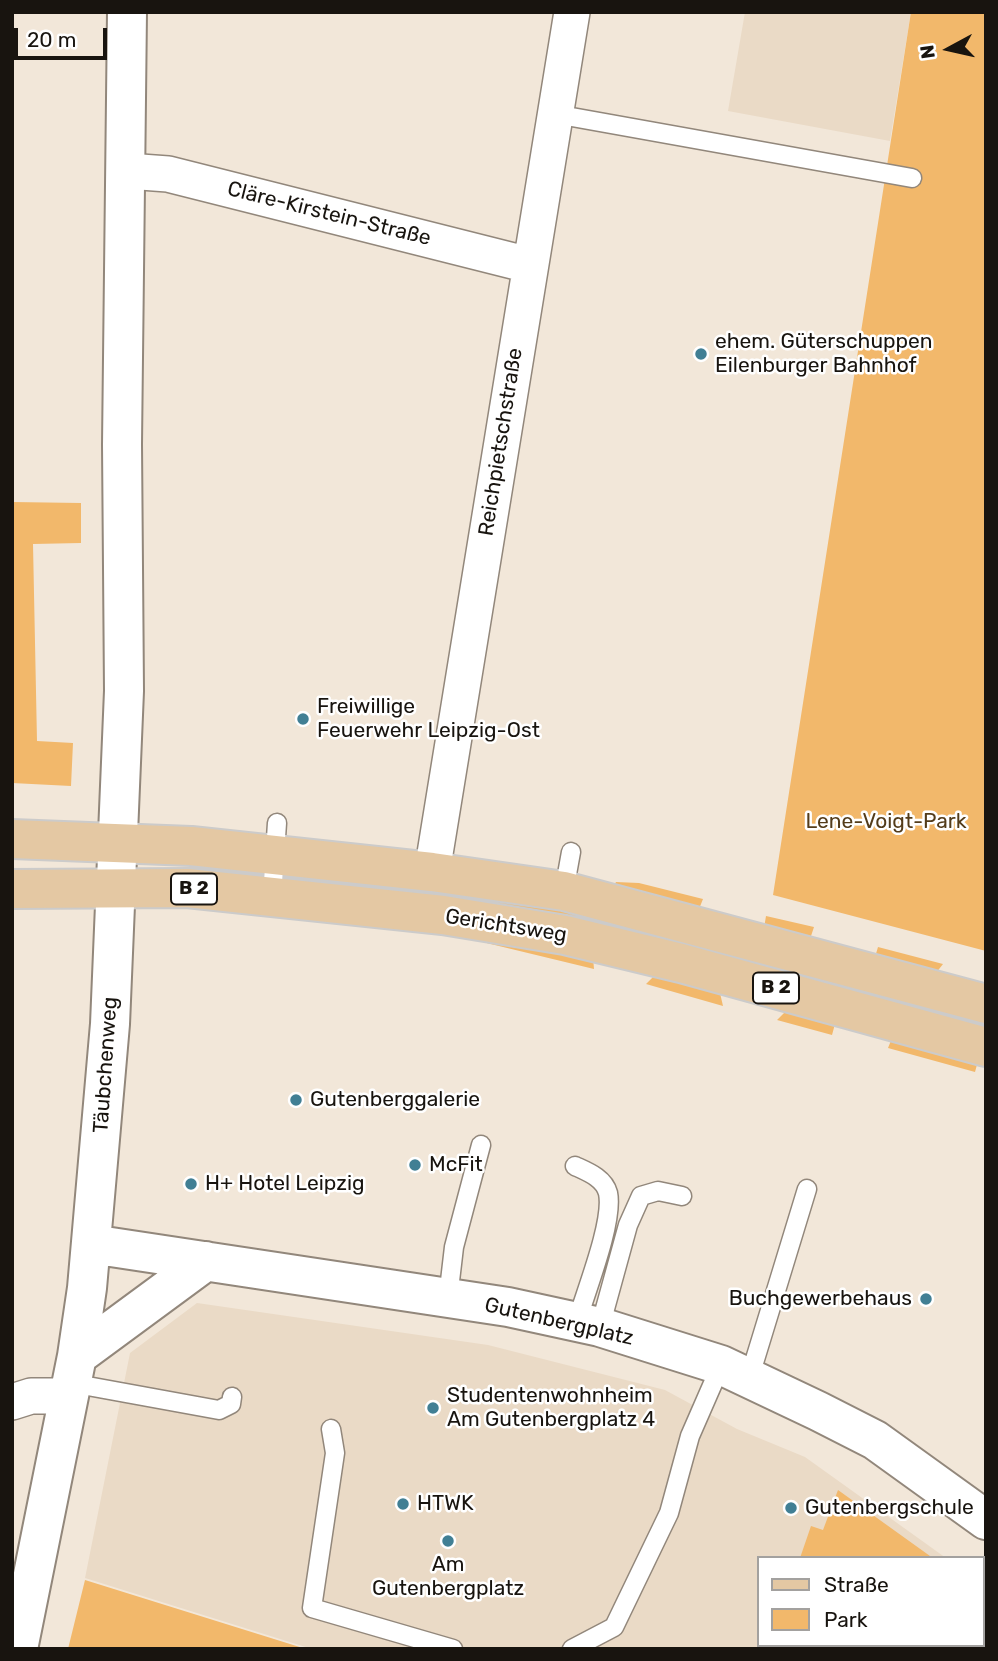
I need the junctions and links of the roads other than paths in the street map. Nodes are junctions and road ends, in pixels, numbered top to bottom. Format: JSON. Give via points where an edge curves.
{"nodes":[{"id":1,"x":127,"y":12,"type":"edge"},
{"id":2,"x":572,"y":12,"type":"edge"},
{"id":3,"x":555,"y":114,"type":"junction"},
{"id":4,"x":127,"y":171,"type":"junction"},
{"id":5,"x":912,"y":177,"type":"dead end"},
{"id":6,"x":529,"y":265,"type":"junction"},
{"id":7,"x":12,"y":839,"type":"edge"},
{"id":8,"x":275,"y":839,"type":"junction"},
{"id":9,"x":118,"y":841,"type":"junction"},
{"id":10,"x":571,"y":852,"type":"dead end"},
{"id":11,"x":432,"y":872,"type":"junction"},
{"id":12,"x":116,"y":887,"type":"junction"},
{"id":13,"x":12,"y":889,"type":"edge"},
{"id":14,"x":564,"y":891,"type":"junction"},
{"id":15,"x":272,"y":897,"type":"junction"},
{"id":16,"x":986,"y":1004,"type":"edge"},
{"id":17,"x":986,"y":1047,"type":"edge"},
{"id":18,"x":481,"y":1144,"type":"dead end"},
{"id":19,"x":575,"y":1166,"type":"dead end"},
{"id":20,"x":807,"y":1189,"type":"dead end"},
{"id":21,"x":682,"y":1196,"type":"dead end"},
{"id":22,"x":91,"y":1244,"type":"junction"},
{"id":23,"x":206,"y":1261,"type":"junction"},
{"id":24,"x":448,"y":1298,"type":"junction"},
{"id":25,"x":588,"y":1324,"type":"junction"},
{"id":26,"x":735,"y":1372,"type":"junction"},
{"id":27,"x":72,"y":1378,"type":"junction"},
{"id":28,"x":232,"y":1397,"type":"dead end"},
{"id":29,"x":12,"y":1402,"type":"edge"},
{"id":30,"x":331,"y":1429,"type":"dead end"},
{"id":31,"x":986,"y":1520,"type":"edge"},
{"id":32,"x":18,"y":1649,"type":"edge"},
{"id":33,"x":453,"y":1649,"type":"edge"},
{"id":34,"x":572,"y":1649,"type":"edge"}],
"edges":[{"from":1,"to":4,"type":"street","name":"Täubchenweg"},
{"from":2,"to":3,"type":"street","name":"Reichpietschstraße"},
{"from":3,"to":5,"type":"lane"},
{"from":3,"to":6,"type":"street","name":"Reichpietschstraße"},
{"from":4,"to":6,"type":"street","name":"Cläre-Kirstein-Straße","via":[[168,174]]},
{"from":4,"to":9,"type":"street","name":"Täubchenweg","via":[[124,691]]},
{"from":6,"to":11,"type":"street","name":"Reichpietschstraße"},
{"from":7,"to":9,"type":"main road","name":"Gerichtsweg","number":"B 2"},
{"from":8,"to":9,"type":"main road","name":"Gerichtsweg","number":"B 2"},
{"from":8,"to":11,"type":"main road","name":"Gerichtsweg","number":"B 2"},
{"from":8,"to":15,"type":"lane"},
{"from":9,"to":12,"type":"street","name":"Täubchenweg"},
{"from":10,"to":14,"type":"lane"},
{"from":11,"to":14,"type":"main road","name":"Gerichtsweg","number":"B 2"},
{"from":12,"to":13,"type":"main road","name":"Gerichtsweg","number":"B 2"},
{"from":12,"to":15,"type":"main road","name":"Gerichtsweg","number":"B 2","via":[[187,888]]},
{"from":12,"to":22,"type":"street","name":"Täubchenweg","via":[[110,1024]]},
{"from":14,"to":16,"type":"main road","name":"Gerichtsweg","number":"B 2"},
{"from":15,"to":17,"type":"main road","name":"Gerichtsweg","number":"B 2","via":[[443,915],[565,935],[797,993]]},
{"from":18,"to":24,"type":"lane","via":[[454,1247]]},
{"from":19,"to":25,"type":"lane","via":[[597,1177],[608,1191],[608,1216]]},
{"from":20,"to":26,"type":"lane"},
{"from":21,"to":25,"type":"lane","via":[[658,1191],[641,1196]]},
{"from":22,"to":23,"type":"street","name":"Gutenbergplatz"},
{"from":22,"to":27,"type":"street","name":"Täubchenweg"},
{"from":23,"to":24,"type":"street","name":"Gutenbergplatz"},
{"from":23,"to":27,"type":"street"},
{"from":24,"to":25,"type":"street","name":"Gutenbergplatz"},
{"from":25,"to":26,"type":"street","name":"Gutenbergplatz"},
{"from":26,"to":31,"type":"street","name":"Gutenbergplatz","via":[[875,1440]]},
{"from":26,"to":34,"type":"lane","via":[[690,1436],[669,1513],[614,1627]]},
{"from":27,"to":28,"type":"lane","via":[[219,1410],[231,1404]]},
{"from":27,"to":29,"type":"street"},
{"from":27,"to":32,"type":"street","name":"Täubchenweg"},
{"from":30,"to":33,"type":"lane","via":[[335,1453],[312,1608]]}]}
